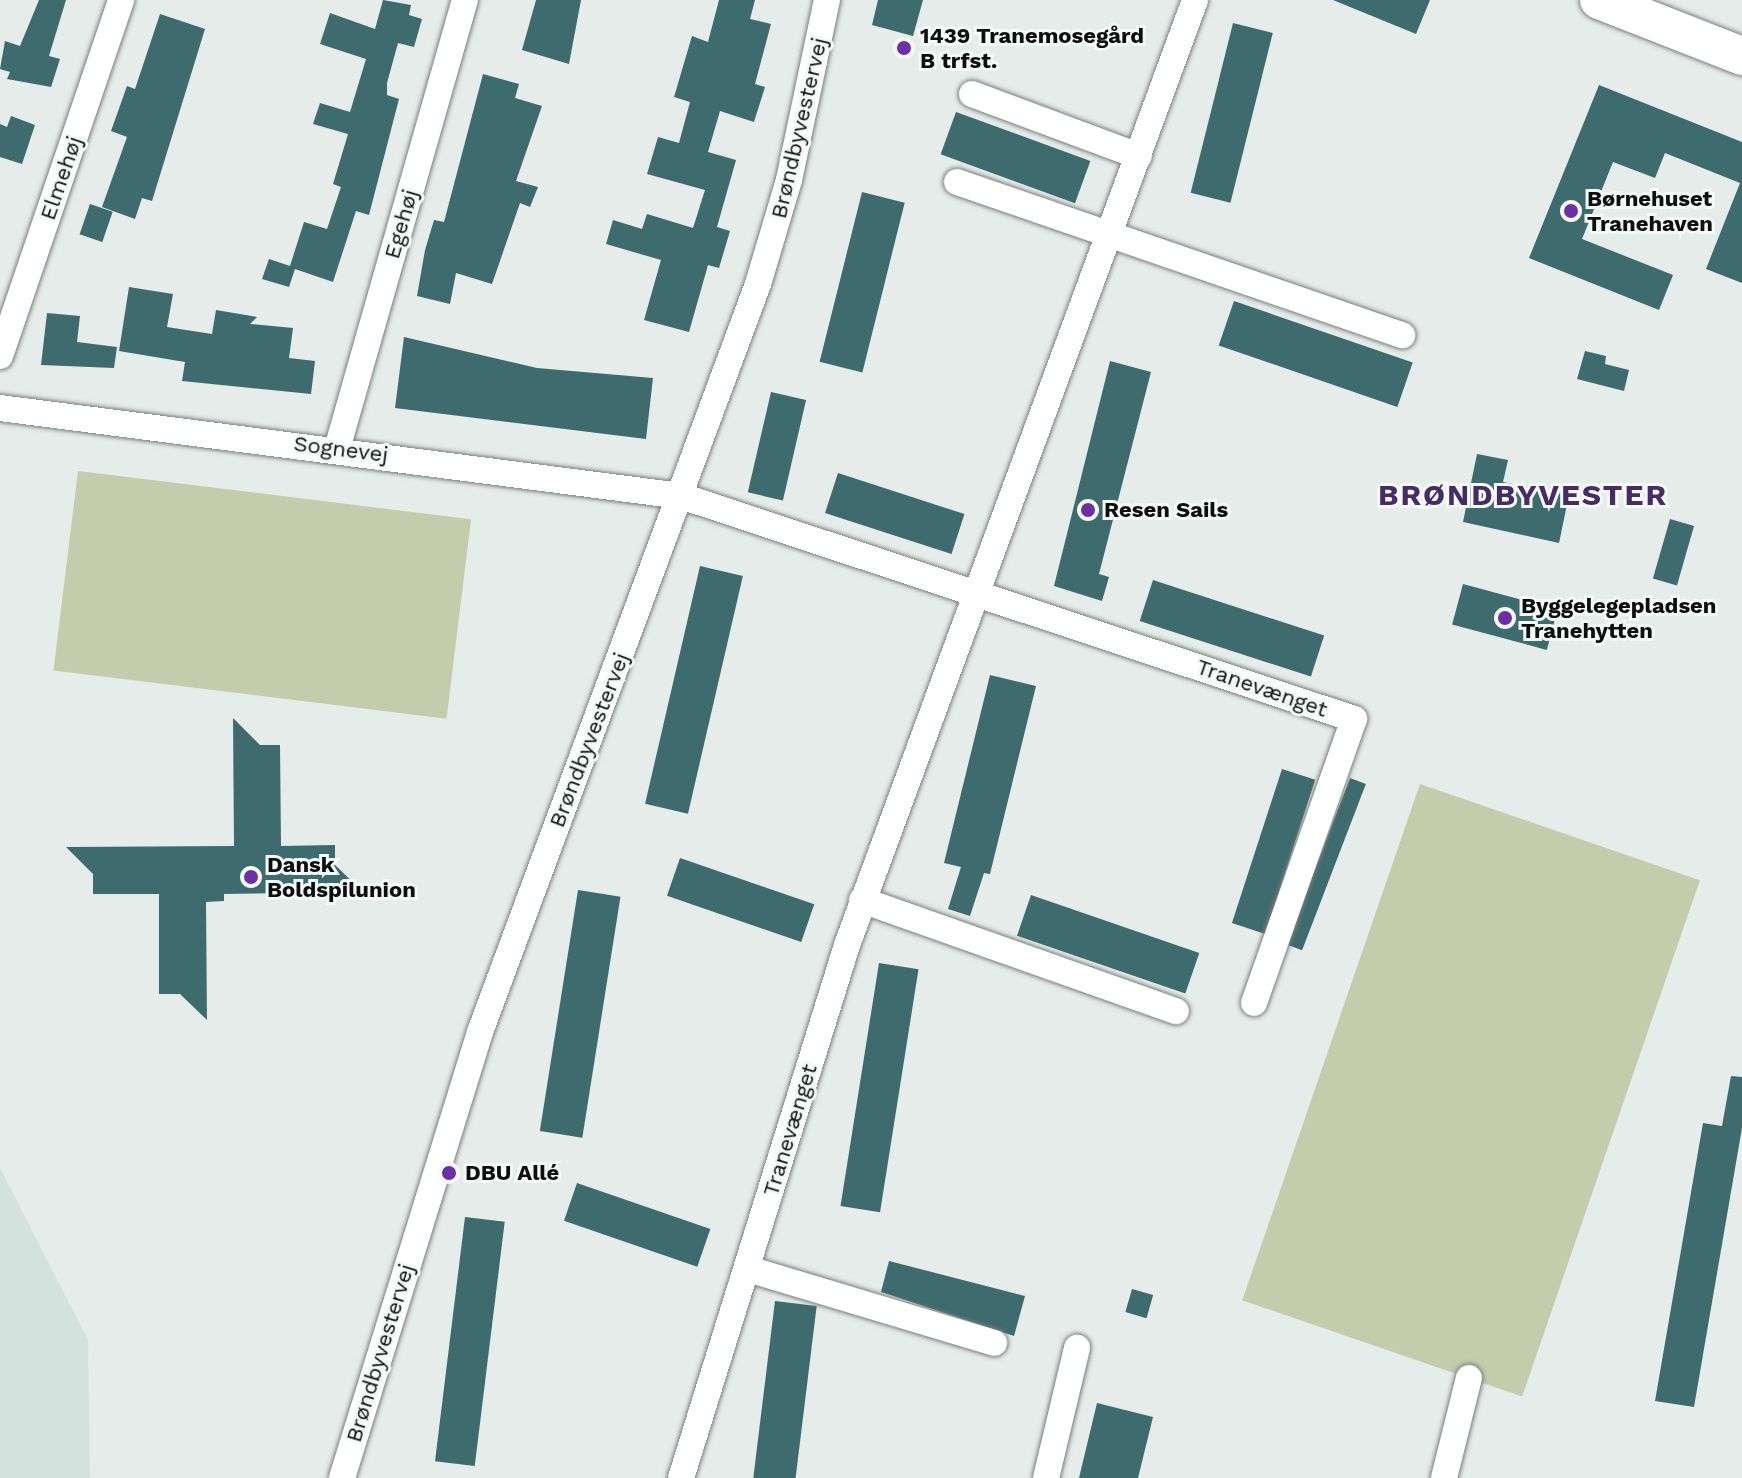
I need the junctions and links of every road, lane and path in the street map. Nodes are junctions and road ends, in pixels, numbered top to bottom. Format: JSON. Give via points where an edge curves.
{"nodes":[{"id":1,"x":121,"y":0,"type":"edge"},
{"id":2,"x":465,"y":0,"type":"edge"},
{"id":3,"x":827,"y":0,"type":"edge"},
{"id":4,"x":1195,"y":0,"type":"edge"},
{"id":5,"x":1599,"y":0,"type":"edge"},
{"id":6,"x":1742,"y":56,"type":"edge"},
{"id":7,"x":972,"y":94,"type":"dead end"},
{"id":8,"x":1139,"y":156,"type":"junction"},
{"id":9,"x":957,"y":182,"type":"dead end"},
{"id":10,"x":1111,"y":235,"type":"junction"},
{"id":11,"x":1402,"y":335,"type":"dead end"},
{"id":12,"x":0,"y":356,"type":"edge"},
{"id":13,"x":0,"y":408,"type":"edge"},
{"id":14,"x":337,"y":449,"type":"junction"},
{"id":15,"x":681,"y":496,"type":"junction"},
{"id":16,"x":976,"y":592,"type":"junction"},
{"id":17,"x":862,"y":900,"type":"junction"},
{"id":18,"x":1254,"y":1003,"type":"dead end"},
{"id":19,"x":1176,"y":1011,"type":"dead end"},
{"id":20,"x":748,"y":1269,"type":"junction"},
{"id":21,"x":994,"y":1343,"type":"dead end"},
{"id":22,"x":1077,"y":1348,"type":"dead end"},
{"id":23,"x":1469,"y":1378,"type":"dead end"},
{"id":24,"x":342,"y":1478,"type":"edge"},
{"id":25,"x":681,"y":1478,"type":"edge"},
{"id":26,"x":1046,"y":1478,"type":"edge"},
{"id":27,"x":1444,"y":1478,"type":"edge"}],
"edges":[{"from":1,"to":12,"type":"street","name":"Elmehøj"},
{"from":2,"to":14,"type":"street","name":"Egehøj"},
{"from":3,"to":15,"type":"street","name":"Brøndbyvestervej","via":[[785,195]]},
{"from":4,"to":8,"type":"street","name":"Tranevænget"},
{"from":5,"to":6,"type":"street"},
{"from":7,"to":8,"type":"street"},
{"from":8,"to":10,"type":"street","name":"Tranevænget"},
{"from":9,"to":10,"type":"street"},
{"from":10,"to":11,"type":"street"},
{"from":10,"to":16,"type":"street","name":"Tranevænget"},
{"from":13,"to":14,"type":"street","name":"Sognevej"},
{"from":14,"to":15,"type":"street","name":"Sognevej"},
{"from":15,"to":16,"type":"street","name":"Tranevænget"},
{"from":15,"to":24,"type":"street","name":"Brøndbyvestervej","via":[[480,1032]]},
{"from":16,"to":17,"type":"street","name":"Tranevænget"},
{"from":16,"to":18,"type":"street","name":"Tranevænget","via":[[1354,719]]},
{"from":17,"to":19,"type":"street"},
{"from":17,"to":20,"type":"street","name":"Tranevænget"},
{"from":20,"to":21,"type":"street"},
{"from":20,"to":25,"type":"street","name":"Tranevænget"},
{"from":22,"to":26,"type":"street"},
{"from":23,"to":27,"type":"street"}]}
